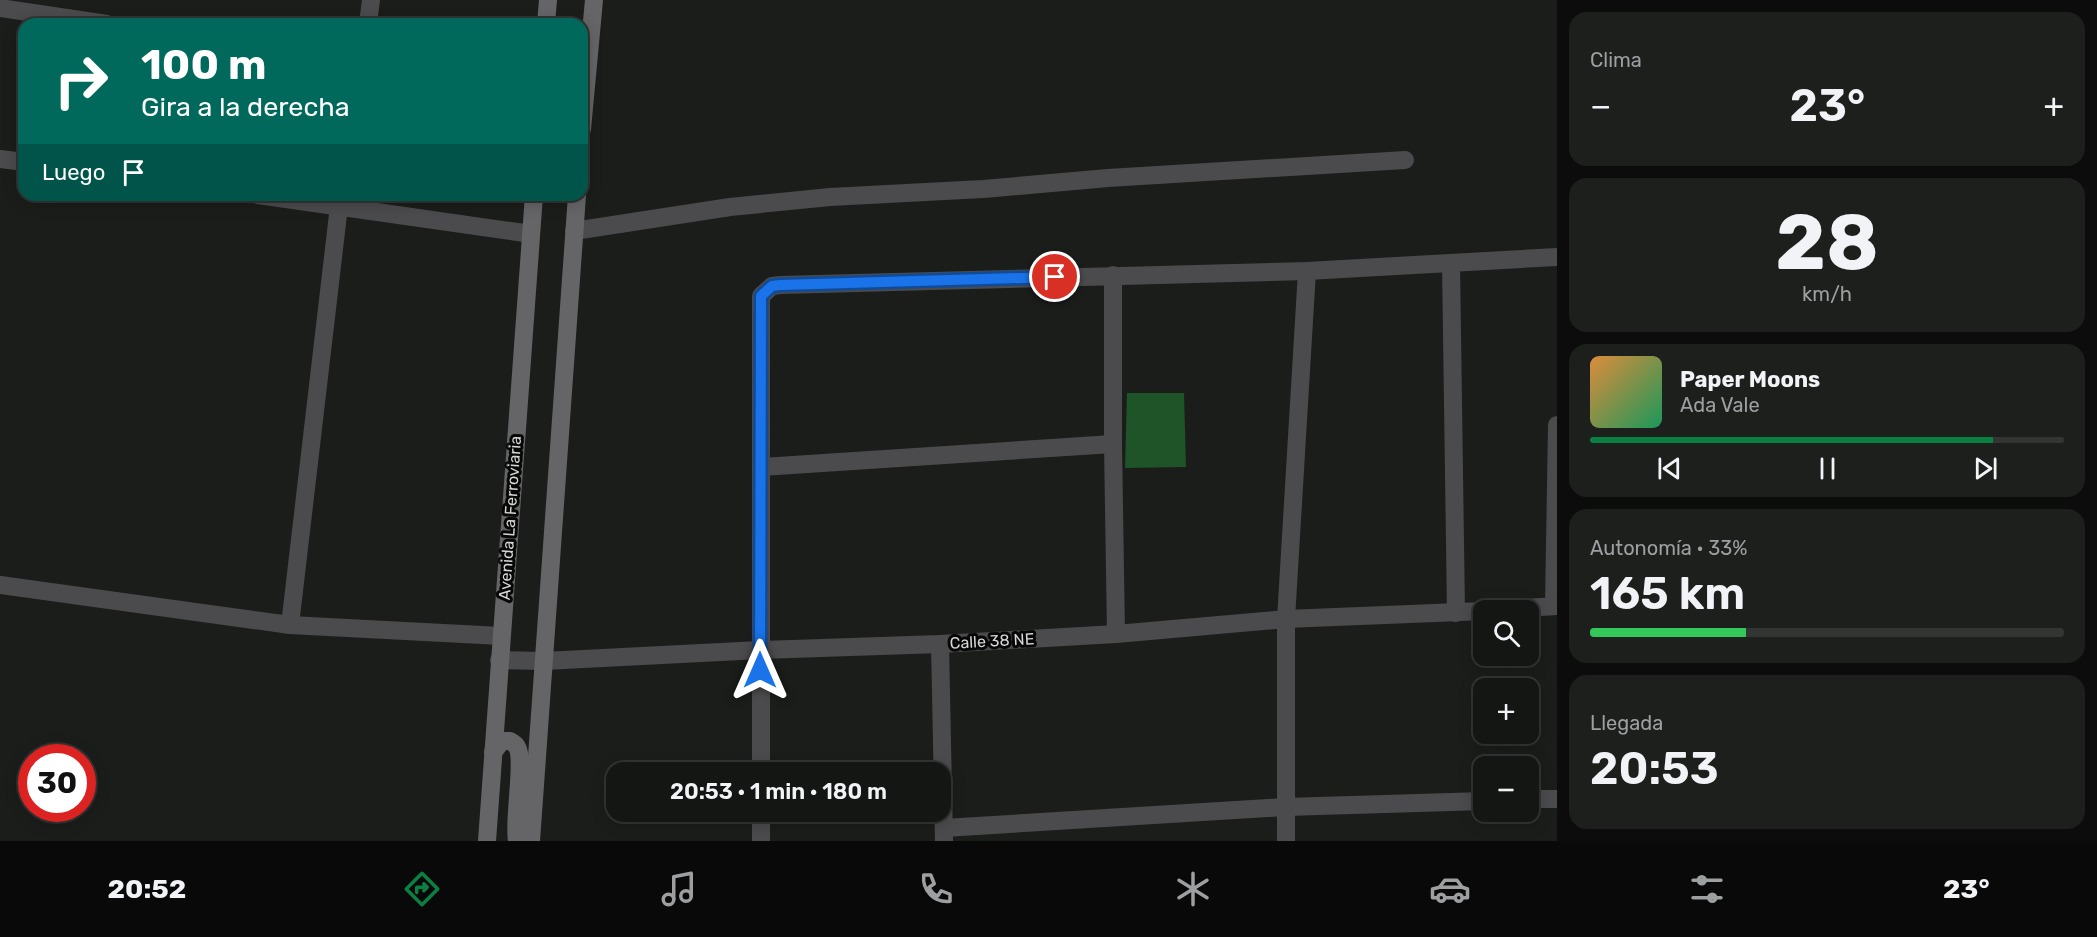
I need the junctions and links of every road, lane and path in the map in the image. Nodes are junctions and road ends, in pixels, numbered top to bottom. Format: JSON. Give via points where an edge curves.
{"nodes":[{"id":1,"x":371,"y":0,"type":"edge"},
{"id":2,"x":548,"y":0,"type":"edge"},
{"id":3,"x":594,"y":0,"type":"edge"},
{"id":4,"x":42,"y":7,"type":"edge"},
{"id":5,"x":0,"y":8,"type":"edge"},
{"id":6,"x":84,"y":18,"type":"edge"},
{"id":7,"x":369,"y":18,"type":"edge"},
{"id":8,"x":546,"y":18,"type":"edge"},
{"id":9,"x":588,"y":64,"type":"edge"},
{"id":10,"x":0,"y":159,"type":"edge"},
{"id":11,"x":1405,"y":160,"type":"dead end"},
{"id":12,"x":18,"y":161,"type":"edge"},
{"id":13,"x":302,"y":201,"type":"edge"},
{"id":14,"x":534,"y":201,"type":"edge"},
{"id":15,"x":576,"y":201,"type":"edge"},
{"id":16,"x":339,"y":206,"type":"junction"},
{"id":17,"x":574,"y":231,"type":"junction"},
{"id":18,"x":531,"y":234,"type":"junction"},
{"id":19,"x":1557,"y":257,"type":"edge"},
{"id":20,"x":1451,"y":263,"type":"junction"},
{"id":21,"x":1307,"y":271,"type":"junction"},
{"id":22,"x":1113,"y":275,"type":"junction"},
{"id":23,"x":1557,"y":425,"type":"edge"},
{"id":24,"x":1113,"y":444,"type":"junction"},
{"id":25,"x":761,"y":467,"type":"junction"},
{"id":26,"x":0,"y":585,"type":"edge"},
{"id":27,"x":1555,"y":606,"type":"edge"},
{"id":28,"x":1539,"y":607,"type":"edge"},
{"id":29,"x":1473,"y":612,"type":"edge"},
{"id":30,"x":1456,"y":613,"type":"junction"},
{"id":31,"x":1286,"y":620,"type":"junction"},
{"id":32,"x":290,"y":625,"type":"junction"},
{"id":33,"x":1116,"y":634,"type":"junction"},
{"id":34,"x":501,"y":636,"type":"junction"},
{"id":35,"x":940,"y":644,"type":"junction"},
{"id":36,"x":760,"y":650,"type":"junction"},
{"id":37,"x":499,"y":660,"type":"junction"},
{"id":38,"x":543,"y":661,"type":"junction"},
{"id":39,"x":493,"y":752,"type":"junction"},
{"id":40,"x":761,"y":762,"type":"edge"},
{"id":41,"x":1557,"y":799,"type":"edge"},
{"id":42,"x":1539,"y":800,"type":"edge"},
{"id":43,"x":1473,"y":801,"type":"edge"},
{"id":44,"x":1285,"y":807,"type":"junction"},
{"id":45,"x":761,"y":822,"type":"edge"},
{"id":46,"x":944,"y":835,"type":"edge"},
{"id":47,"x":487,"y":841,"type":"edge"},
{"id":48,"x":516,"y":841,"type":"edge"},
{"id":49,"x":531,"y":841,"type":"edge"},
{"id":50,"x":761,"y":841,"type":"edge"},
{"id":51,"x":1286,"y":841,"type":"edge"}],
"edges":[{"from":1,"to":7,"type":"street"},
{"from":2,"to":8,"type":"main road"},
{"from":3,"to":9,"type":"main road"},
{"from":4,"to":5,"type":"street"},
{"from":4,"to":6,"type":"street"},
{"from":10,"to":12,"type":"street"},
{"from":11,"to":17,"type":"street","via":[[830,197],[730,207]]},
{"from":13,"to":16,"type":"street"},
{"from":14,"to":18,"type":"main road","name":"Avenida La Ferroviaria"},
{"from":15,"to":17,"type":"main road"},
{"from":16,"to":18,"type":"street"},
{"from":16,"to":32,"type":"street"},
{"from":17,"to":38,"type":"main road"},
{"from":18,"to":34,"type":"main road","name":"Avenida La Ferroviaria"},
{"from":19,"to":20,"type":"street"},
{"from":20,"to":21,"type":"street"},
{"from":20,"to":30,"type":"street"},
{"from":21,"to":22,"type":"street"},
{"from":21,"to":31,"type":"street"},
{"from":22,"to":24,"type":"street"},
{"from":22,"to":25,"type":"street","via":[[772,286],[761,296]]},
{"from":23,"to":27,"type":"street"},
{"from":24,"to":25,"type":"street"},
{"from":24,"to":33,"type":"street"},
{"from":25,"to":36,"type":"street"},
{"from":26,"to":32,"type":"street"},
{"from":27,"to":28,"type":"street"},
{"from":29,"to":30,"type":"street","name":"Calle 38 NE"},
{"from":30,"to":31,"type":"street","name":"Calle 38 NE"},
{"from":31,"to":33,"type":"street","name":"Calle 38 NE"},
{"from":31,"to":44,"type":"street"},
{"from":32,"to":34,"type":"street"},
{"from":33,"to":35,"type":"street","name":"Calle 38 NE"},
{"from":34,"to":37,"type":"main road","name":"Avenida La Ferroviaria"},
{"from":35,"to":36,"type":"street","name":"Calle 38 NE"},
{"from":35,"to":46,"type":"street"},
{"from":36,"to":38,"type":"street","name":"Calle 38 NE"},
{"from":36,"to":40,"type":"street"},
{"from":37,"to":38,"type":"street","name":"Calle 38 NE"},
{"from":37,"to":39,"type":"main road","name":"Avenida La Ferroviaria"},
{"from":38,"to":49,"type":"main road"},
{"from":39,"to":47,"type":"main road","name":"Avenida La Ferroviaria"},
{"from":39,"to":48,"type":"main road","via":[[502,741],[517,746],[520,759]]},
{"from":41,"to":42,"type":"street"},
{"from":43,"to":44,"type":"street"},
{"from":44,"to":46,"type":"street"},
{"from":44,"to":51,"type":"street"},
{"from":45,"to":50,"type":"street"}]}
